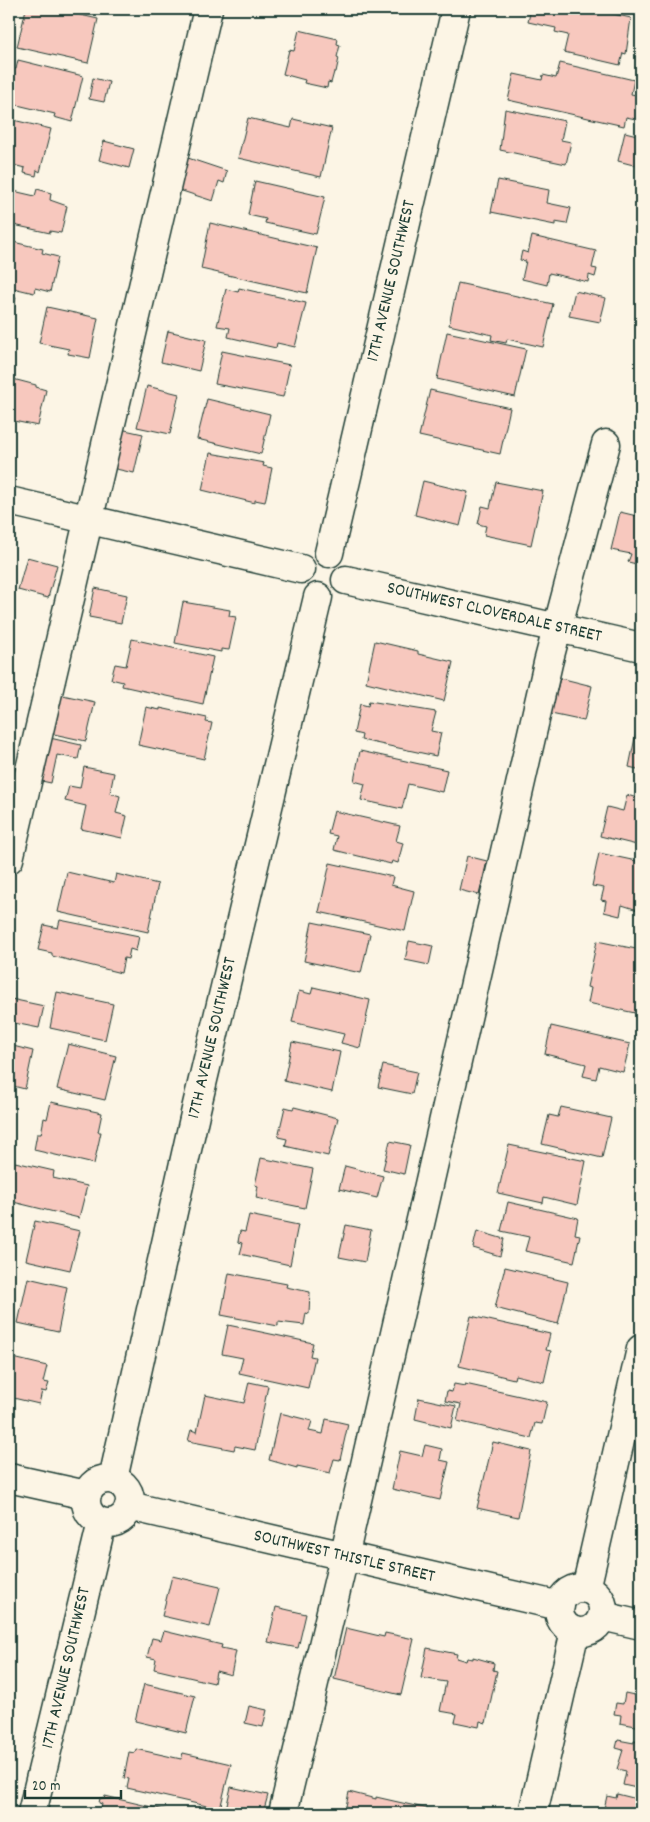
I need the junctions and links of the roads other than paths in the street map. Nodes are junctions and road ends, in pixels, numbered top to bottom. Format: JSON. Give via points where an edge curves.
{"nodes":[{"id":1,"x":208,"y":9,"type":"edge"},
{"id":2,"x":456,"y":9,"type":"edge"},
{"id":3,"x":606,"y":444,"type":"dead end"},
{"id":4,"x":9,"y":501,"type":"edge"},
{"id":5,"x":87,"y":520,"type":"junction"},
{"id":6,"x":329,"y":553,"type":"junction"},
{"id":7,"x":302,"y":569,"type":"junction"},
{"id":8,"x":346,"y":580,"type":"junction"},
{"id":9,"x":318,"y":597,"type":"junction"},
{"id":10,"x":557,"y":628,"type":"junction"},
{"id":11,"x":641,"y":647,"type":"edge"},
{"id":12,"x":9,"y":859,"type":"edge"},
{"id":13,"x":641,"y":1349,"type":"edge"},
{"id":14,"x":9,"y":1478,"type":"edge"},
{"id":15,"x":113,"y":1479,"type":"junction"},
{"id":16,"x":86,"y":1495,"type":"junction"},
{"id":17,"x":129,"y":1506,"type":"junction"},
{"id":18,"x":102,"y":1522,"type":"junction"},
{"id":19,"x":344,"y":1557,"type":"junction"},
{"id":20,"x":586,"y":1589,"type":"junction"},
{"id":21,"x":560,"y":1606,"type":"junction"},
{"id":22,"x":602,"y":1616,"type":"junction"},
{"id":23,"x":641,"y":1625,"type":"edge"},
{"id":24,"x":575,"y":1631,"type":"junction"},
{"id":25,"x":32,"y":1813,"type":"edge"},
{"id":26,"x":282,"y":1813,"type":"edge"},
{"id":27,"x":532,"y":1813,"type":"edge"}],
"edges":[{"from":1,"to":5,"type":"street"},
{"from":2,"to":6,"type":"street","name":"17TH AVENUE SOUTHWEST"},
{"from":3,"to":10,"type":"street"},
{"from":4,"to":5,"type":"street"},
{"from":5,"to":7,"type":"street"},
{"from":5,"to":12,"type":"street"},
{"from":6,"to":7,"type":"street","via":[[310,557]]},
{"from":6,"to":8,"type":"street","via":[[343,563]]},
{"from":7,"to":9,"type":"street","via":[[303,585]]},
{"from":8,"to":9,"type":"street","via":[[337,594],[329,598]]},
{"from":8,"to":10,"type":"street","name":"SOUTHWEST CLOVERDALE STREET"},
{"from":9,"to":15,"type":"street","name":"17TH AVENUE SOUTHWEST","via":[[197,1105]]},
{"from":10,"to":11,"type":"street","name":"SOUTHWEST CLOVERDALE STREET"},
{"from":10,"to":19,"type":"street"},
{"from":13,"to":20,"type":"street"},
{"from":14,"to":16,"type":"street"},
{"from":15,"to":16,"type":"street","via":[[96,1482]]},
{"from":15,"to":17,"type":"street","via":[[127,1490]]},
{"from":16,"to":18,"type":"street","via":[[86,1508],[90,1515]]},
{"from":17,"to":18,"type":"street","via":[[118,1520]]},
{"from":17,"to":19,"type":"street","name":"SOUTHWEST THISTLE STREET"},
{"from":18,"to":25,"type":"street","name":"17TH AVENUE SOUTHWEST"},
{"from":19,"to":21,"type":"street","name":"SOUTHWEST THISTLE STREET"},
{"from":19,"to":26,"type":"street"},
{"from":20,"to":21,"type":"street","via":[[569,1592]]},
{"from":20,"to":22,"type":"street","via":[[599,1598]]},
{"from":21,"to":24,"type":"street","via":[[565,1625]]},
{"from":22,"to":23,"type":"street"},
{"from":22,"to":24,"type":"street","via":[[592,1629]]},
{"from":24,"to":27,"type":"street"}]}
